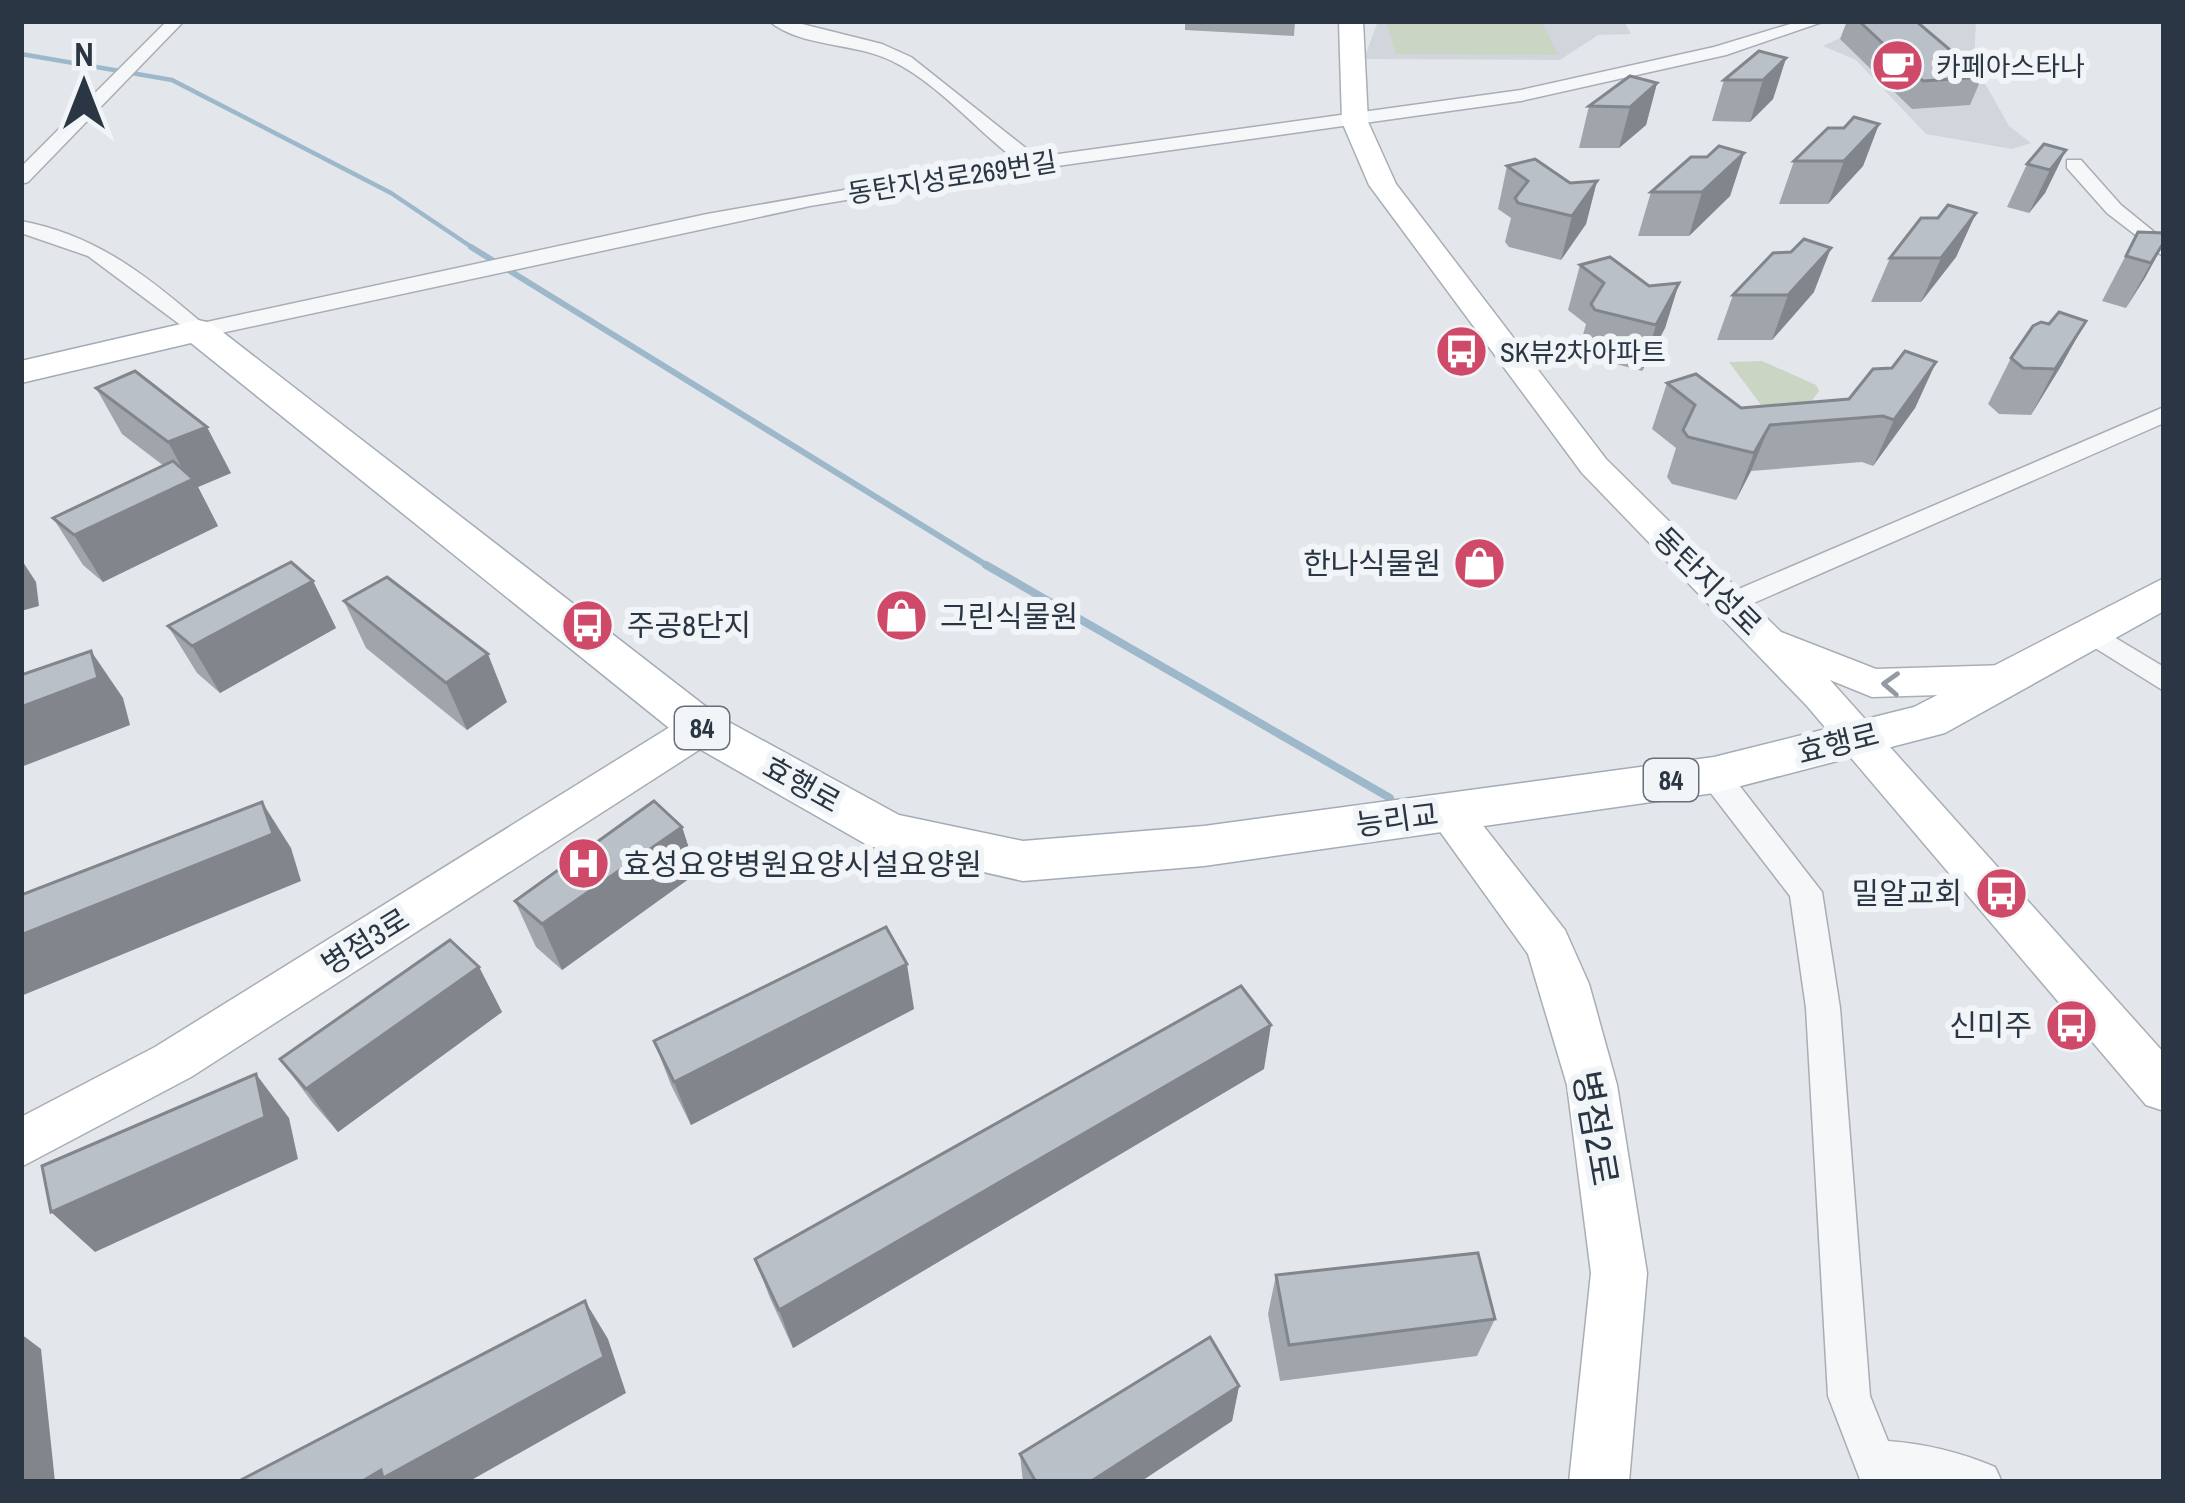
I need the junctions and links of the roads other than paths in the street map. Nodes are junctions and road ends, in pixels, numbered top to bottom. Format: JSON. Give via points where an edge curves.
{"nodes":[{"id":1,"x":176,"y":21,"type":"edge"},
{"id":2,"x":777,"y":21,"type":"edge"},
{"id":3,"x":1351,"y":21,"type":"edge"},
{"id":4,"x":1816,"y":21,"type":"edge"},
{"id":5,"x":1842,"y":21,"type":"edge"},
{"id":6,"x":1356,"y":125,"type":"junction"},
{"id":7,"x":1033,"y":164,"type":"junction"},
{"id":8,"x":2074,"y":164,"type":"dead end"},
{"id":9,"x":21,"y":178,"type":"edge"},
{"id":10,"x":21,"y":227,"type":"edge"},
{"id":11,"x":2158,"y":243,"type":"edge"},
{"id":12,"x":555,"y":256,"type":"junction"},
{"id":13,"x":203,"y":335,"type":"junction"},
{"id":14,"x":21,"y":372,"type":"edge"},
{"id":15,"x":21,"y":386,"type":"edge"},
{"id":16,"x":2164,"y":414,"type":"edge"},
{"id":17,"x":2164,"y":592,"type":"edge"},
{"id":18,"x":1730,"y":603,"type":"junction"},
{"id":19,"x":2089,"y":631,"type":"junction"},
{"id":20,"x":1758,"y":632,"type":"junction"},
{"id":21,"x":2008,"y":679,"type":"junction"},
{"id":22,"x":2164,"y":681,"type":"edge"},
{"id":23,"x":701,"y":728,"type":"junction"},
{"id":24,"x":1857,"y":738,"type":"junction"},
{"id":25,"x":1714,"y":775,"type":"junction"},
{"id":26,"x":1465,"y":809,"type":"junction"},
{"id":27,"x":1311,"y":830,"type":"joint"},
{"id":28,"x":2164,"y":1089,"type":"edge"},
{"id":29,"x":21,"y":1143,"type":"edge"},
{"id":30,"x":1879,"y":1472,"type":"edge"},
{"id":31,"x":1599,"y":1482,"type":"edge"},
{"id":32,"x":1980,"y":1482,"type":"edge"}],
"edges":[{"from":1,"to":9,"type":"street"},
{"from":2,"to":7,"type":"street","via":[[911,64]]},
{"from":3,"to":6,"type":"main road","name":"동탄지성로"},
{"from":4,"to":6,"type":"street","via":[[1639,69]]},
{"from":5,"to":6,"type":"street","via":[[1695,66]]},
{"from":6,"to":7,"type":"street","name":"동탄지성로269번길"},
{"from":6,"to":12,"type":"street","via":[[1019,173]]},
{"from":6,"to":18,"type":"main road","name":"동탄지성로","via":[[1384,185],[1594,466]]},
{"from":7,"to":12,"type":"street","name":"동탄지성로269번길","via":[[855,192]]},
{"from":8,"to":11,"type":"street"},
{"from":10,"to":13,"type":"street","via":[[101,251]]},
{"from":12,"to":13,"type":"street"},
{"from":13,"to":14,"type":"main road"},
{"from":13,"to":15,"type":"main road"},
{"from":13,"to":23,"type":"main road","name":"효행로","number":"84"},
{"from":16,"to":18,"type":"street"},
{"from":17,"to":19,"type":"main road","name":"효행로","number":"84"},
{"from":18,"to":20,"type":"main road","name":"동탄지성로"},
{"from":19,"to":21,"type":"main road","name":"효행로","number":"84"},
{"from":19,"to":22,"type":"street"},
{"from":21,"to":20,"type":"main road","one_way":true,"via":[[1872,683]]},
{"from":20,"to":24,"type":"main road","name":"동탄지성로"},
{"from":21,"to":24,"type":"main road","name":"효행로","number":"84","via":[[1928,721]]},
{"from":23,"to":27,"type":"main road","name":"효행로","number":"84","via":[[887,832],[1024,861]]},
{"from":23,"to":29,"type":"main road","name":"병점3로","via":[[172,1062]]},
{"from":24,"to":25,"type":"main road","name":"효행로","number":"84"},
{"from":24,"to":28,"type":"main road","name":"동탄지성로"},
{"from":25,"to":26,"type":"main road","name":"효행로","number":"84"},
{"from":25,"to":30,"type":"street","via":[[1805,892],[1823,1007],[1849,1396]]},
{"from":26,"to":27,"type":"main road","name":"능리교","number":"84"},
{"from":26,"to":31,"type":"main road","name":"병점2로","via":[[1496,876],[1548,944],[1592,1085],[1619,1273]]},
{"from":30,"to":32,"type":"street","via":[[1928,1466]]}]}
